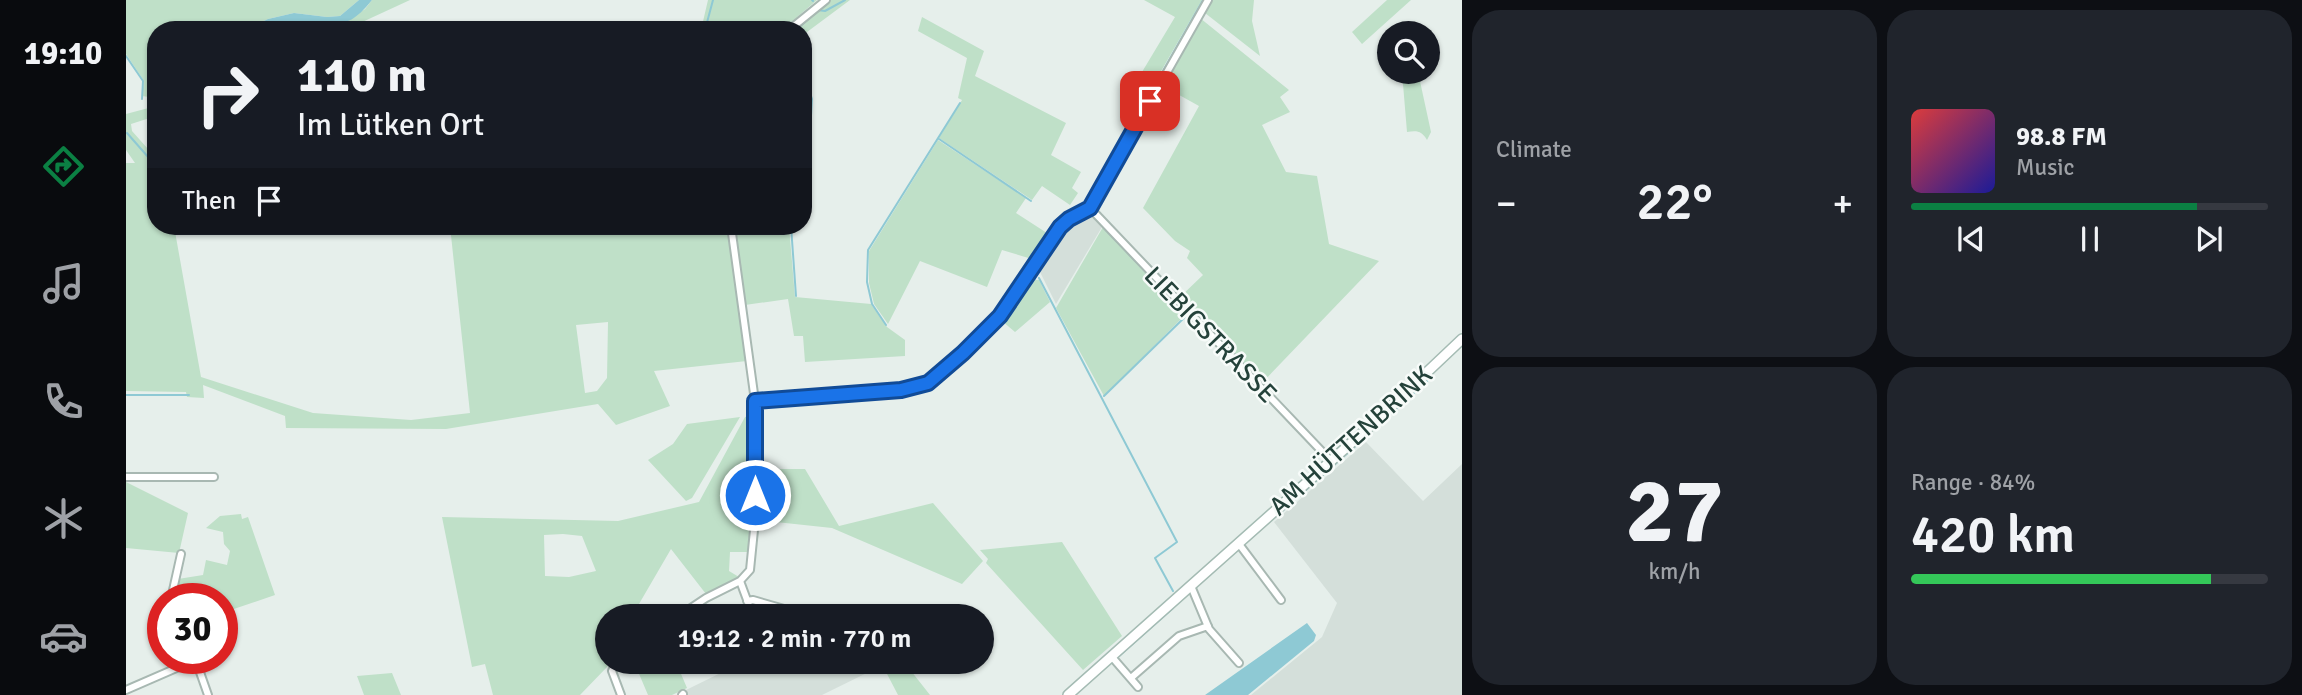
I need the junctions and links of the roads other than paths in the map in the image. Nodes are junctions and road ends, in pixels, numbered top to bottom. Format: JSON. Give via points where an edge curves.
{"nodes":[{"id":1,"x":826,"y":0,"type":"edge"},
{"id":2,"x":1208,"y":0,"type":"edge"},
{"id":3,"x":800,"y":21,"type":"edge"},
{"id":4,"x":1090,"y":208,"type":"junction"},
{"id":5,"x":732,"y":235,"type":"edge"},
{"id":6,"x":1462,"y":339,"type":"edge"},
{"id":7,"x":755,"y":401,"type":"junction"},
{"id":8,"x":1331,"y":461,"type":"junction"},
{"id":9,"x":126,"y":477,"type":"edge"},
{"id":10,"x":214,"y":477,"type":"dead end"},
{"id":11,"x":1239,"y":544,"type":"junction"},
{"id":12,"x":181,"y":554,"type":"dead end"},
{"id":13,"x":740,"y":581,"type":"junction"},
{"id":14,"x":175,"y":583,"type":"edge"},
{"id":15,"x":1191,"y":586,"type":"junction"},
{"id":16,"x":1281,"y":600,"type":"dead end"},
{"id":17,"x":747,"y":601,"type":"junction"},
{"id":18,"x":697,"y":604,"type":"edge"},
{"id":19,"x":748,"y":604,"type":"edge"},
{"id":20,"x":766,"y":604,"type":"edge"},
{"id":21,"x":1208,"y":626,"type":"junction"},
{"id":22,"x":1112,"y":657,"type":"junction"},
{"id":23,"x":1239,"y":663,"type":"dead end"},
{"id":24,"x":162,"y":674,"type":"edge"},
{"id":25,"x":200,"y":674,"type":"edge"},
{"id":26,"x":613,"y":674,"type":"edge"},
{"id":27,"x":1131,"y":678,"type":"junction"},
{"id":28,"x":1138,"y":687,"type":"dead end"},
{"id":29,"x":126,"y":690,"type":"edge"},
{"id":30,"x":208,"y":695,"type":"edge"},
{"id":31,"x":621,"y":695,"type":"edge"},
{"id":32,"x":1068,"y":695,"type":"edge"}],
"edges":[{"from":1,"to":3,"type":"street"},
{"from":2,"to":4,"type":"street"},
{"from":4,"to":7,"type":"street","via":[[1060,227],[1000,316],[928,383],[901,390]]},
{"from":4,"to":8,"type":"street","name":"LIEBIGSTRASSE"},
{"from":5,"to":7,"type":"street"},
{"from":6,"to":8,"type":"street","name":"AM HÜTTENBRINK"},
{"from":7,"to":13,"type":"street","via":[[755,520],[750,570]]},
{"from":8,"to":11,"type":"street","name":"AM HÜTTENBRINK"},
{"from":9,"to":10,"type":"street"},
{"from":11,"to":15,"type":"street","name":"AM HÜTTENBRINK"},
{"from":11,"to":16,"type":"street"},
{"from":12,"to":14,"type":"street"},
{"from":13,"to":17,"type":"street"},
{"from":13,"to":18,"type":"street"},
{"from":15,"to":21,"type":"street"},
{"from":15,"to":22,"type":"street","name":"AM HÜTTENBRINK"},
{"from":17,"to":19,"type":"street"},
{"from":17,"to":20,"type":"street"},
{"from":21,"to":23,"type":"street"},
{"from":21,"to":27,"type":"street","via":[[1179,636]]},
{"from":22,"to":27,"type":"street"},
{"from":22,"to":32,"type":"street","name":"AM HÜTTENBRINK"},
{"from":24,"to":29,"type":"street"},
{"from":25,"to":30,"type":"street"},
{"from":26,"to":31,"type":"street"},
{"from":27,"to":28,"type":"street"}]}
